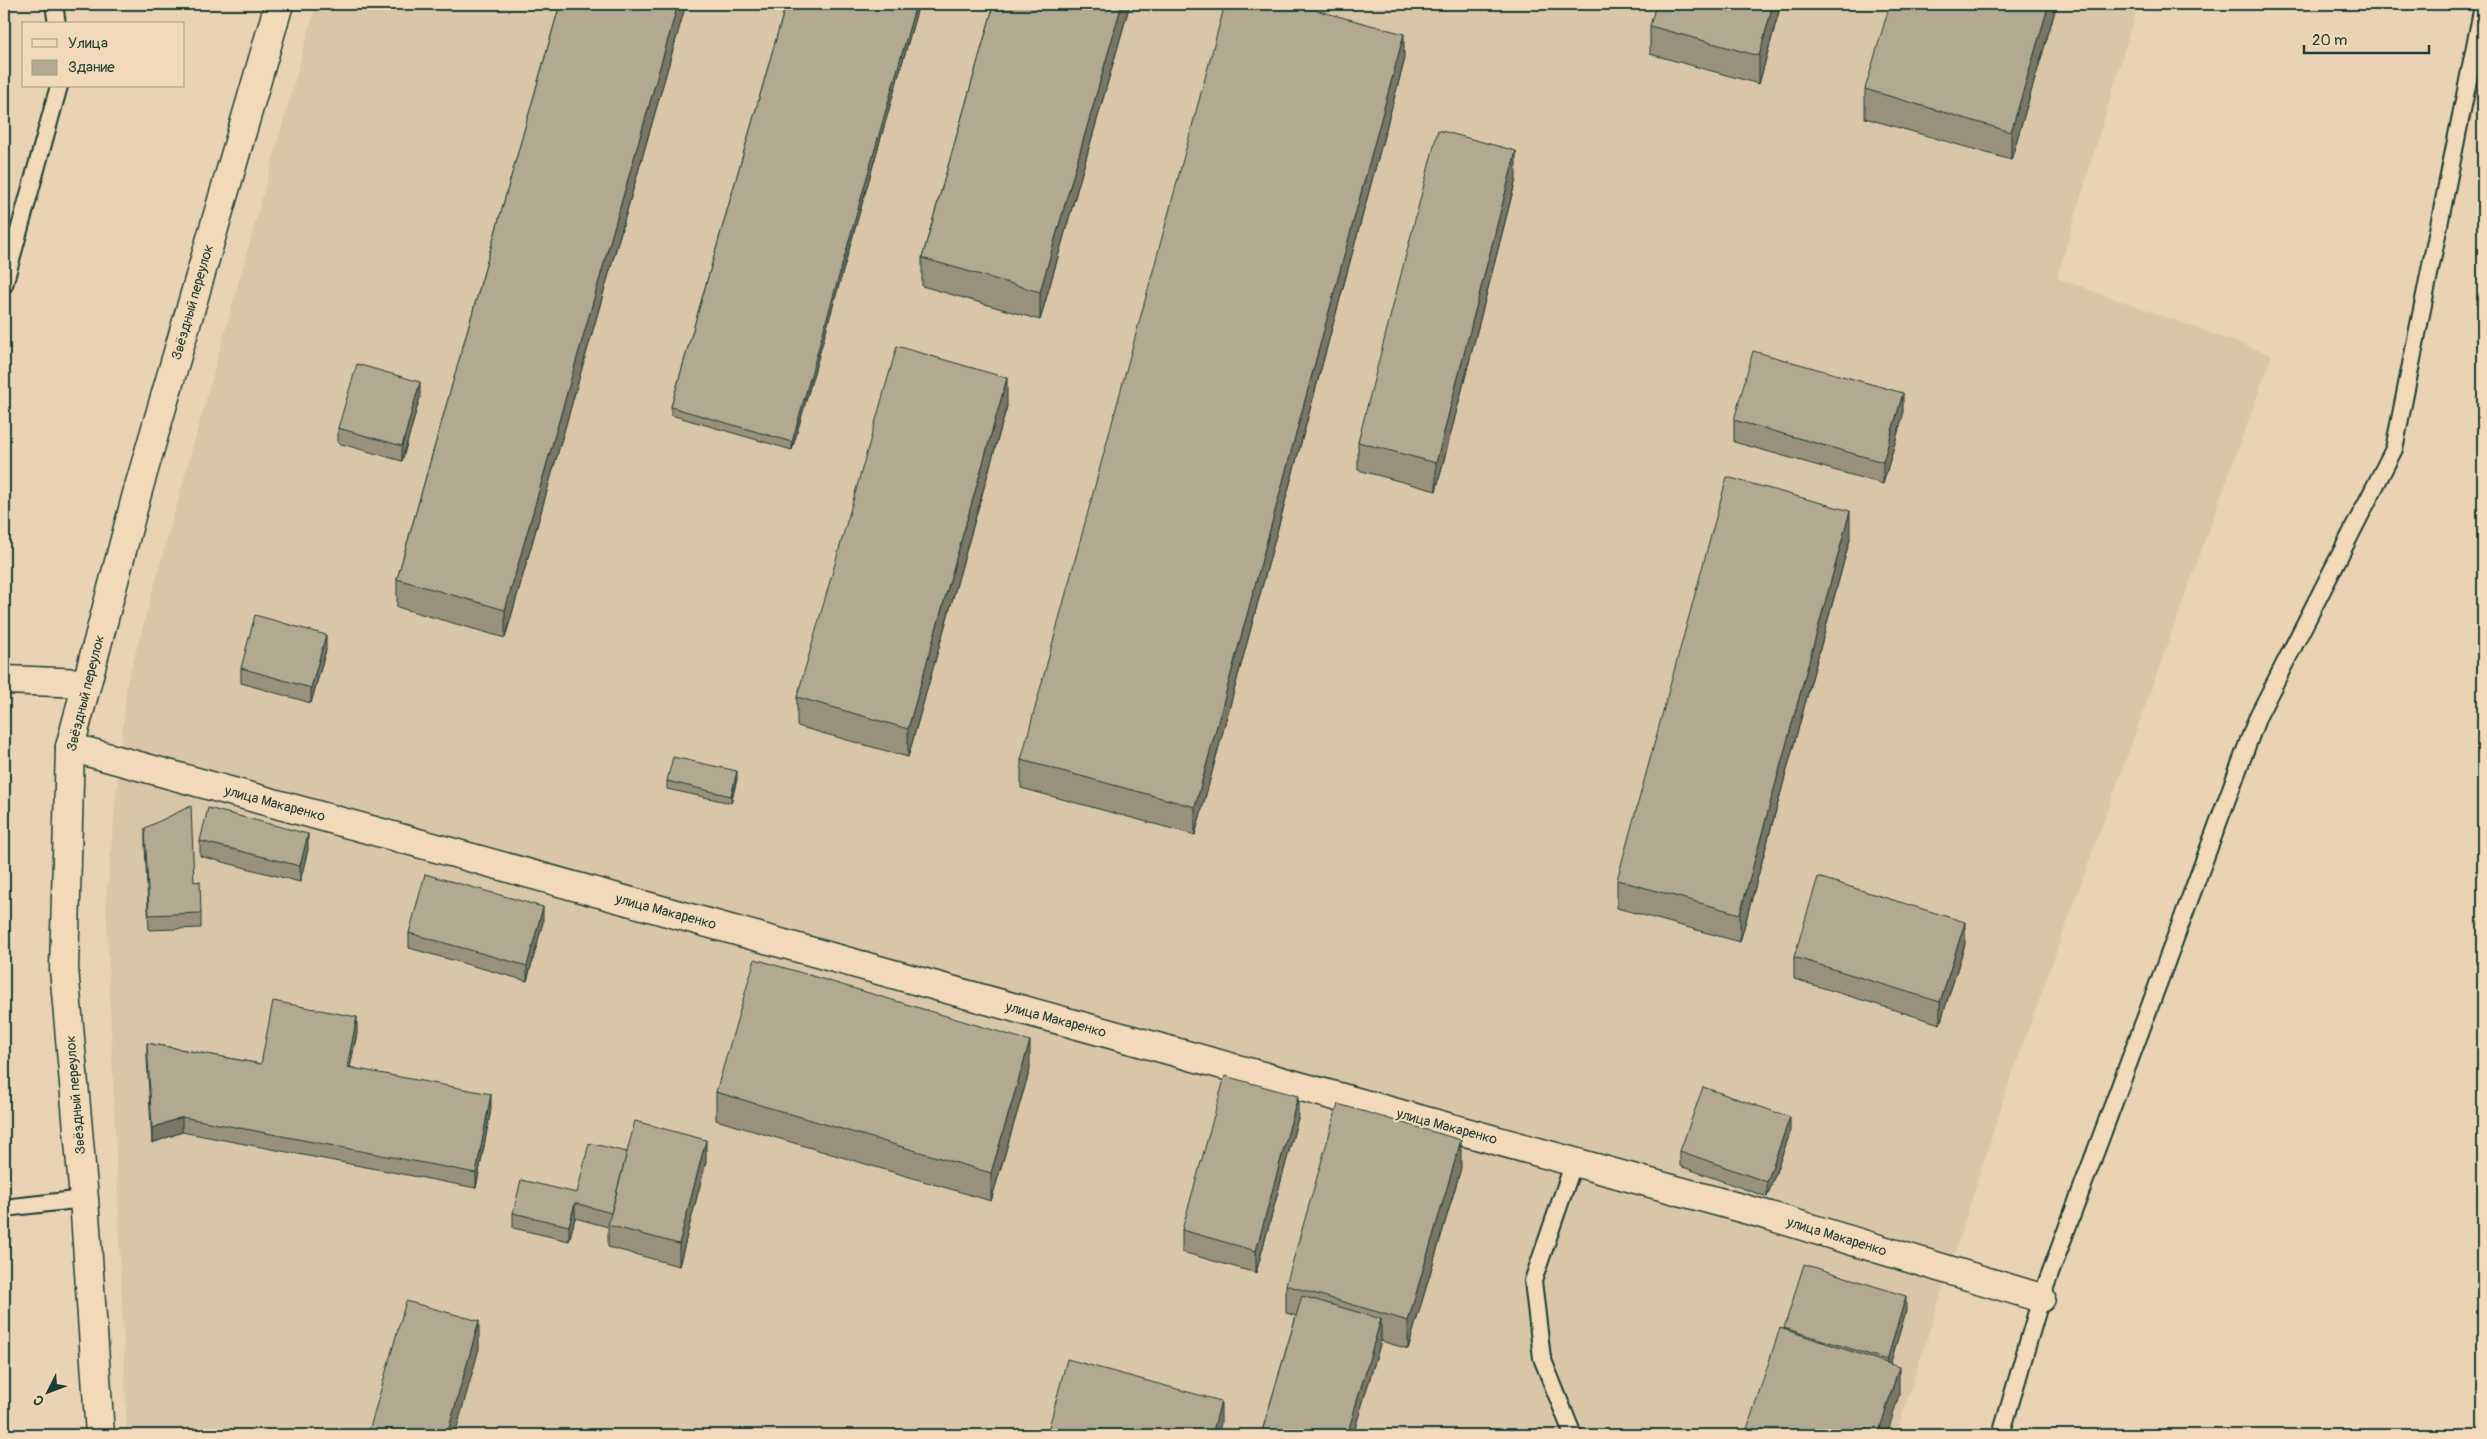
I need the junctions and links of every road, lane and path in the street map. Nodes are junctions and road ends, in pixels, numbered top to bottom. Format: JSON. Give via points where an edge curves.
{"nodes":[{"id":1,"x":54,"y":4,"type":"edge"},
{"id":2,"x":279,"y":4,"type":"edge"},
{"id":3,"x":2483,"y":6,"type":"edge"},
{"id":4,"x":57,"y":22,"type":"edge"},
{"id":5,"x":58,"y":88,"type":"edge"},
{"id":6,"x":4,"y":284,"type":"edge"},
{"id":7,"x":4,"y":680,"type":"edge"},
{"id":8,"x":86,"y":683,"type":"junction"},
{"id":9,"x":70,"y":747,"type":"junction"},
{"id":10,"x":1574,"y":1162,"type":"junction"},
{"id":11,"x":84,"y":1198,"type":"junction"},
{"id":12,"x":4,"y":1208,"type":"edge"},
{"id":13,"x":2041,"y":1298,"type":"junction"},
{"id":14,"x":100,"y":1435,"type":"edge"},
{"id":15,"x":1573,"y":1435,"type":"edge"},
{"id":16,"x":2001,"y":1435,"type":"edge"}],
"edges":[{"from":1,"to":4,"type":"lane"},
{"from":2,"to":8,"type":"street","name":"Звёздный переулок","via":[[138,490]]},
{"from":3,"to":13,"type":"lane","via":[[2394,449],[2258,716]]},
{"from":5,"to":6,"type":"lane"},
{"from":7,"to":8,"type":"street"},
{"from":8,"to":9,"type":"street","name":"Звёздный переулок"},
{"from":9,"to":10,"type":"street","name":"улица Макаренко"},
{"from":9,"to":11,"type":"street","name":"Звёздный переулок","via":[[64,969]]},
{"from":10,"to":13,"type":"street","name":"улица Макаренко","via":[[1770,1216]]},
{"from":10,"to":15,"type":"lane","via":[[1532,1280],[1542,1358]]},
{"from":11,"to":12,"type":"lane"},
{"from":11,"to":14,"type":"street","name":"Звёздный переулок"},
{"from":13,"to":16,"type":"lane"}]}
